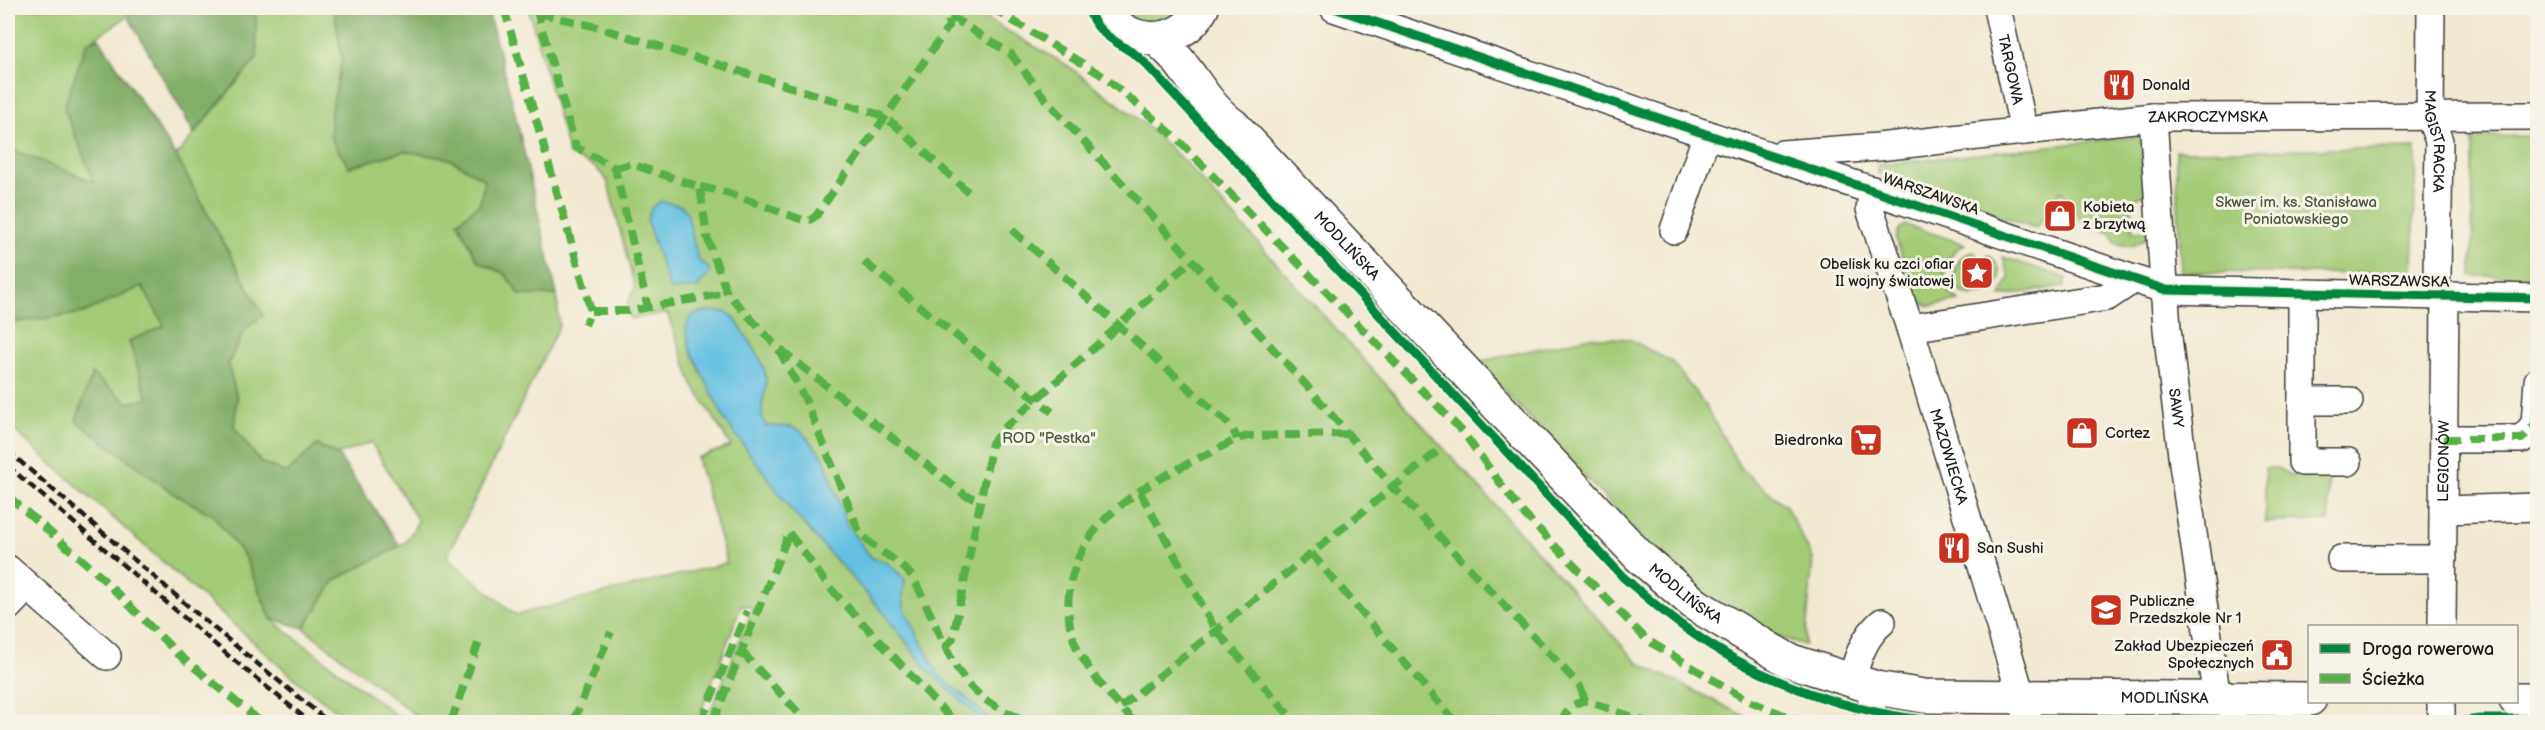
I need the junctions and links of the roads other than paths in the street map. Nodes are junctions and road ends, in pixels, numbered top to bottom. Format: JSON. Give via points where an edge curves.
{"nodes":[{"id":1,"x":1103,"y":8,"type":"edge"},
{"id":2,"x":1334,"y":8,"type":"edge"},
{"id":3,"x":1997,"y":8,"type":"edge"},
{"id":4,"x":2432,"y":8,"type":"edge"},
{"id":5,"x":1198,"y":14,"type":"edge"},
{"id":6,"x":1156,"y":39,"type":"junction"},
{"id":7,"x":2538,"y":116,"type":"edge"},
{"id":8,"x":2153,"y":117,"type":"junction"},
{"id":9,"x":2430,"y":117,"type":"junction"},
{"id":10,"x":1234,"y":126,"type":"junction"},
{"id":11,"x":2024,"y":131,"type":"junction"},
{"id":12,"x":1707,"y":134,"type":"junction"},
{"id":13,"x":1878,"y":147,"type":"junction"},
{"id":14,"x":1765,"y":154,"type":"junction"},
{"id":15,"x":1842,"y":180,"type":"junction"},
{"id":16,"x":1873,"y":190,"type":"junction"},
{"id":17,"x":1674,"y":230,"type":"dead end"},
{"id":18,"x":2134,"y":279,"type":"junction"},
{"id":19,"x":2441,"y":286,"type":"junction"},
{"id":20,"x":2166,"y":290,"type":"junction"},
{"id":21,"x":2302,"y":294,"type":"junction"},
{"id":22,"x":2538,"y":298,"type":"edge"},
{"id":23,"x":1910,"y":328,"type":"junction"},
{"id":24,"x":2538,"y":381,"type":"edge"},
{"id":25,"x":2302,"y":401,"type":"junction"},
{"id":26,"x":2349,"y":401,"type":"dead end"},
{"id":27,"x":2444,"y":439,"type":"junction"},
{"id":28,"x":2348,"y":462,"type":"dead end"},
{"id":29,"x":2538,"y":507,"type":"edge"},
{"id":30,"x":2443,"y":510,"type":"junction"},
{"id":31,"x":2342,"y":559,"type":"dead end"},
{"id":32,"x":2443,"y":559,"type":"junction"},
{"id":33,"x":8,"y":569,"type":"edge"},
{"id":34,"x":27,"y":587,"type":"junction"},
{"id":35,"x":8,"y":607,"type":"edge"},
{"id":36,"x":1882,"y":622,"type":"dead end"},
{"id":37,"x":2442,"y":625,"type":"edge"},
{"id":38,"x":107,"y":656,"type":"dead end"},
{"id":39,"x":1863,"y":685,"type":"junction"},
{"id":40,"x":2308,"y":699,"type":"edge"},
{"id":41,"x":2518,"y":700,"type":"edge"},
{"id":42,"x":2538,"y":700,"type":"edge"},
{"id":43,"x":2441,"y":703,"type":"edge"},
{"id":44,"x":2228,"y":707,"type":"edge"},
{"id":45,"x":2026,"y":710,"type":"edge"},
{"id":46,"x":1867,"y":723,"type":"edge"},
{"id":47,"x":2441,"y":723,"type":"edge"}],
"edges":[{"from":1,"to":6,"type":"main road","via":[[1129,34]]},
{"from":2,"to":12,"type":"street","name":"WARSZAWSKA"},
{"from":3,"to":11,"type":"street","name":"TARGOWA"},
{"from":4,"to":9,"type":"street","name":"MAGISTRACKA"},
{"from":5,"to":6,"type":"main road","via":[[1170,37]]},
{"from":5,"to":10,"type":"main road","name":"MODLIŃSKA","via":[[1200,55]]},
{"from":6,"to":10,"type":"main road","name":"MODLIŃSKA","via":[[1182,64],[1216,113]]},
{"from":7,"to":9,"type":"street","name":"ZAKROCZYMSKA"},
{"from":8,"to":9,"type":"street","name":"ZAKROCZYMSKA"},
{"from":8,"to":11,"type":"street","name":"ZAKROCZYMSKA"},
{"from":8,"to":20,"type":"street","name":"SAWY"},
{"from":9,"to":19,"type":"street","name":"MAGISTRACKA","via":[[2439,141]]},
{"from":10,"to":39,"type":"main road","name":"MODLIŃSKA","via":[[1639,556],[1695,605],[1788,660]]},
{"from":11,"to":13,"type":"street","name":"ZAKROCZYMSKA"},
{"from":12,"to":14,"type":"street","name":"WARSZAWSKA"},
{"from":12,"to":17,"type":"street"},
{"from":13,"to":14,"type":"street","name":"ZAKROCZYMSKA"},
{"from":13,"to":15,"type":"street","name":"ZAKROCZYMSKA","via":[[1852,157]]},
{"from":14,"to":15,"type":"street","name":"WARSZAWSKA"},
{"from":15,"to":16,"type":"street","name":"WARSZAWSKA"},
{"from":16,"to":18,"type":"street","name":"WARSZAWSKA"},
{"from":16,"to":23,"type":"street","name":"MAZOWIECKA","via":[[1870,208]]},
{"from":18,"to":20,"type":"street","name":"WARSZAWSKA"},
{"from":18,"to":23,"type":"street","via":[[2107,297]]},
{"from":19,"to":21,"type":"street","name":"WARSZAWSKA"},
{"from":19,"to":22,"type":"street","name":"WARSZAWSKA"},
{"from":19,"to":27,"type":"street","name":"LEGIONÓW"},
{"from":20,"to":21,"type":"street","name":"WARSZAWSKA"},
{"from":20,"to":44,"type":"street","name":"SAWY","via":[[2183,464]]},
{"from":21,"to":25,"type":"street"},
{"from":23,"to":45,"type":"street","name":"MAZOWIECKA"},
{"from":24,"to":27,"type":"street","via":[[2535,424],[2522,439]]},
{"from":25,"to":26,"type":"street"},
{"from":25,"to":28,"type":"street","via":[[2302,462]]},
{"from":27,"to":30,"type":"street","name":"LEGIONÓW"},
{"from":29,"to":30,"type":"street"},
{"from":30,"to":32,"type":"street","name":"LEGIONÓW"},
{"from":31,"to":32,"type":"street"},
{"from":32,"to":37,"type":"street","name":"LEGIONÓW"},
{"from":33,"to":34,"type":"street"},
{"from":34,"to":35,"type":"street"},
{"from":34,"to":38,"type":"street"},
{"from":36,"to":39,"type":"street","via":[[1860,649]]},
{"from":39,"to":45,"type":"main road","name":"MODLIŃSKA"},
{"from":39,"to":46,"type":"street"},
{"from":40,"to":44,"type":"main road","name":"MODLIŃSKA"},
{"from":41,"to":42,"type":"main road"},
{"from":43,"to":47,"type":"street"},
{"from":44,"to":45,"type":"main road","name":"MODLIŃSKA"}]}
